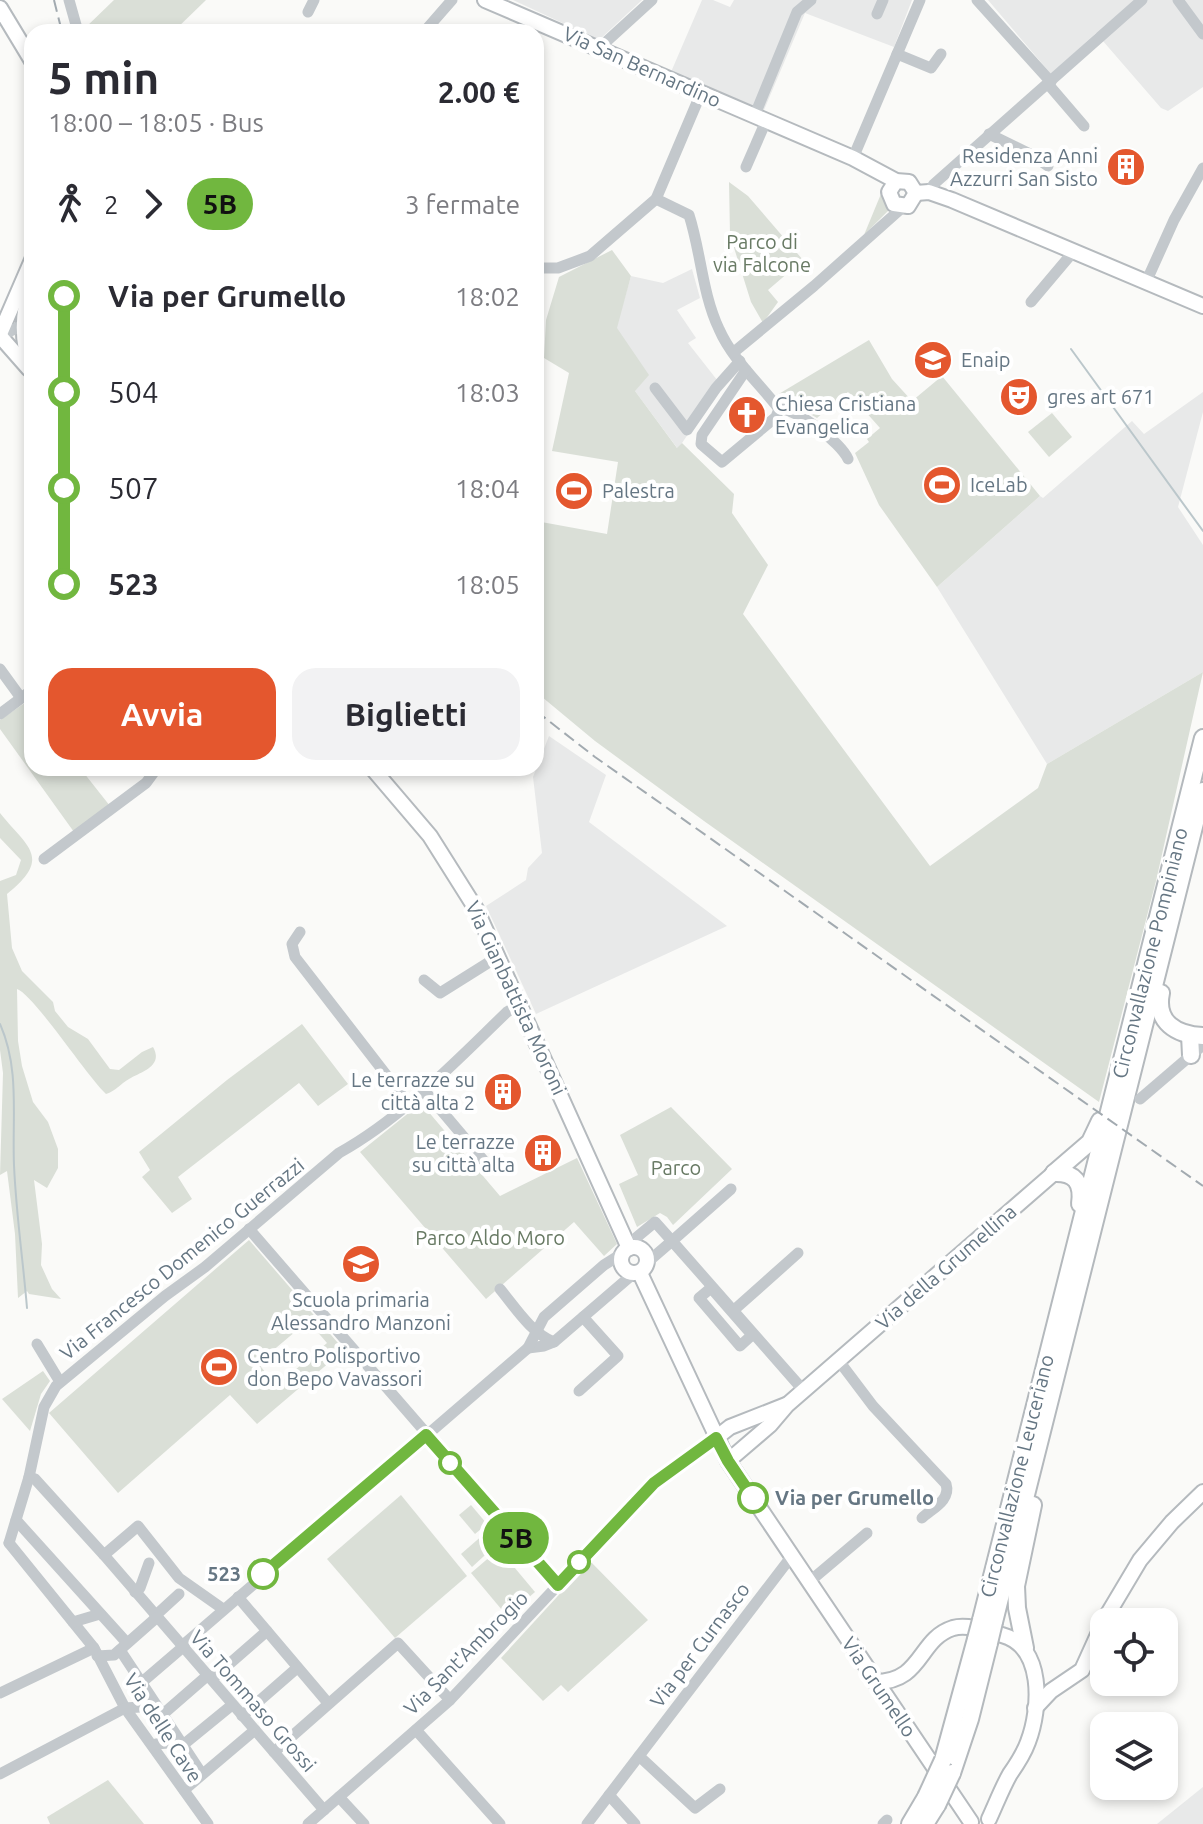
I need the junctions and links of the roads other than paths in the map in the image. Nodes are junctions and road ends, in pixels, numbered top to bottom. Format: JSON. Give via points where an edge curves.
{"nodes":[{"id":1,"x":2,"y":0,"type":"edge"},
{"id":2,"x":69,"y":0,"type":"edge"},
{"id":3,"x":314,"y":0,"type":"edge"},
{"id":4,"x":452,"y":0,"type":"edge"},
{"id":5,"x":485,"y":0,"type":"edge"},
{"id":6,"x":652,"y":0,"type":"edge"},
{"id":7,"x":811,"y":0,"type":"edge"},
{"id":8,"x":883,"y":0,"type":"edge"},
{"id":9,"x":920,"y":0,"type":"edge"},
{"id":10,"x":977,"y":0,"type":"edge"},
{"id":11,"x":1142,"y":0,"type":"edge"},
{"id":12,"x":1178,"y":0,"type":"edge"},
{"id":13,"x":0,"y":8,"type":"edge"},
{"id":14,"x":308,"y":12,"type":"dead end"},
{"id":15,"x":877,"y":14,"type":"dead end"},
{"id":16,"x":76,"y":24,"type":"edge"},
{"id":17,"x":431,"y":24,"type":"edge"},
{"id":18,"x":540,"y":24,"type":"edge"},
{"id":19,"x":544,"y":26,"type":"edge"},
{"id":20,"x":24,"y":34,"type":"edge"},
{"id":21,"x":1203,"y":34,"type":"edge"},
{"id":22,"x":24,"y":48,"type":"edge"},
{"id":23,"x":600,"y":50,"type":"junction"},
{"id":24,"x":897,"y":54,"type":"junction"},
{"id":25,"x":941,"y":54,"type":"dead end"},
{"id":26,"x":1050,"y":83,"type":"junction"},
{"id":27,"x":701,"y":93,"type":"junction"},
{"id":28,"x":760,"y":119,"type":"junction"},
{"id":29,"x":1084,"y":126,"type":"dead end"},
{"id":30,"x":989,"y":134,"type":"junction"},
{"id":31,"x":853,"y":158,"type":"junction"},
{"id":32,"x":1048,"y":166,"type":"dead end"},
{"id":33,"x":746,"y":167,"type":"dead end"},
{"id":34,"x":1203,"y":168,"type":"edge"},
{"id":35,"x":896,"y":181,"type":"junction"},
{"id":36,"x":922,"y":193,"type":"junction"},
{"id":37,"x":656,"y":199,"type":"junction"},
{"id":38,"x":903,"y":207,"type":"junction"},
{"id":39,"x":1074,"y":251,"type":"junction"},
{"id":40,"x":544,"y":268,"type":"edge"},
{"id":41,"x":24,"y":276,"type":"edge"},
{"id":42,"x":1147,"y":280,"type":"junction"},
{"id":43,"x":1031,"y":302,"type":"dead end"},
{"id":44,"x":24,"y":303,"type":"edge"},
{"id":45,"x":1203,"y":306,"type":"edge"},
{"id":46,"x":5,"y":313,"type":"edge"},
{"id":47,"x":24,"y":328,"type":"edge"},
{"id":48,"x":24,"y":329,"type":"edge"},
{"id":49,"x":0,"y":335,"type":"edge"},
{"id":50,"x":5,"y":353,"type":"edge"},
{"id":51,"x":740,"y":361,"type":"junction"},
{"id":52,"x":24,"y":371,"type":"edge"},
{"id":53,"x":655,"y":388,"type":"dead end"},
{"id":54,"x":779,"y":409,"type":"junction"},
{"id":55,"x":848,"y":459,"type":"dead end"},
{"id":56,"x":0,"y":669,"type":"edge"},
{"id":57,"x":24,"y":696,"type":"edge"},
{"id":58,"x":21,"y":698,"type":"junction"},
{"id":59,"x":0,"y":714,"type":"edge"},
{"id":60,"x":1203,"y":738,"type":"edge"},
{"id":61,"x":151,"y":776,"type":"edge"},
{"id":62,"x":379,"y":776,"type":"edge"},
{"id":63,"x":1203,"y":791,"type":"edge"},
{"id":64,"x":1203,"y":826,"type":"edge"},
{"id":65,"x":44,"y":859,"type":"dead end"},
{"id":66,"x":1181,"y":877,"type":"junction"},
{"id":67,"x":300,"y":932,"type":"dead end"},
{"id":68,"x":495,"y":958,"type":"junction"},
{"id":69,"x":424,"y":980,"type":"dead end"},
{"id":70,"x":1139,"y":999,"type":"junction"},
{"id":71,"x":520,"y":1004,"type":"junction"},
{"id":72,"x":1197,"y":1043,"type":"edge"},
{"id":73,"x":424,"y":1090,"type":"junction"},
{"id":74,"x":1140,"y":1099,"type":"dead end"},
{"id":75,"x":408,"y":1103,"type":"junction"},
{"id":76,"x":1113,"y":1125,"type":"junction"},
{"id":77,"x":490,"y":1168,"type":"dead end"},
{"id":78,"x":1054,"y":1173,"type":"junction"},
{"id":79,"x":731,"y":1189,"type":"dead end"},
{"id":80,"x":249,"y":1229,"type":"junction"},
{"id":81,"x":672,"y":1241,"type":"junction"},
{"id":82,"x":628,"y":1249,"type":"junction"},
{"id":83,"x":1074,"y":1250,"type":"junction"},
{"id":84,"x":798,"y":1253,"type":"dead end"},
{"id":85,"x":640,"y":1271,"type":"junction"},
{"id":86,"x":578,"y":1288,"type":"junction"},
{"id":87,"x":500,"y":1289,"type":"dead end"},
{"id":88,"x":699,"y":1298,"type":"joint"},
{"id":89,"x":594,"y":1308,"type":"junction"},
{"id":90,"x":734,"y":1310,"type":"junction"},
{"id":91,"x":583,"y":1317,"type":"junction"},
{"id":92,"x":536,"y":1329,"type":"junction"},
{"id":93,"x":554,"y":1342,"type":"junction"},
{"id":94,"x":37,"y":1344,"type":"dead end"},
{"id":95,"x":528,"y":1348,"type":"junction"},
{"id":96,"x":839,"y":1361,"type":"junction"},
{"id":97,"x":60,"y":1382,"type":"junction"},
{"id":98,"x":579,"y":1391,"type":"dead end"},
{"id":99,"x":804,"y":1391,"type":"junction"},
{"id":100,"x":787,"y":1405,"type":"junction"},
{"id":101,"x":426,"y":1435,"type":"junction"},
{"id":102,"x":716,"y":1438,"type":"junction"},
{"id":103,"x":1037,"y":1448,"type":"junction"},
{"id":104,"x":728,"y":1461,"type":"junction"},
{"id":105,"x":29,"y":1477,"type":"junction"},
{"id":106,"x":1203,"y":1492,"type":"edge"},
{"id":107,"x":922,"y":1518,"type":"dead end"},
{"id":108,"x":16,"y":1520,"type":"junction"},
{"id":109,"x":867,"y":1533,"type":"dead end"},
{"id":110,"x":4,"y":1544,"type":"edge"},
{"id":111,"x":45,"y":1550,"type":"junction"},
{"id":112,"x":104,"y":1555,"type":"junction"},
{"id":113,"x":791,"y":1557,"type":"junction"},
{"id":114,"x":20,"y":1558,"type":"junction"},
{"id":115,"x":149,"y":1563,"type":"dead end"},
{"id":116,"x":72,"y":1582,"type":"junction"},
{"id":117,"x":809,"y":1582,"type":"junction"},
{"id":118,"x":558,"y":1585,"type":"junction"},
{"id":119,"x":47,"y":1589,"type":"junction"},
{"id":120,"x":135,"y":1592,"type":"junction"},
{"id":121,"x":179,"y":1594,"type":"dead end"},
{"id":122,"x":238,"y":1597,"type":"junction"},
{"id":123,"x":223,"y":1609,"type":"junction"},
{"id":124,"x":100,"y":1614,"type":"junction"},
{"id":125,"x":156,"y":1617,"type":"junction"},
{"id":126,"x":987,"y":1621,"type":"junction"},
{"id":127,"x":73,"y":1622,"type":"junction"},
{"id":128,"x":267,"y":1631,"type":"junction"},
{"id":129,"x":124,"y":1647,"type":"junction"},
{"id":130,"x":182,"y":1647,"type":"junction"},
{"id":131,"x":1025,"y":1648,"type":"junction"},
{"id":132,"x":95,"y":1652,"type":"junction"},
{"id":133,"x":1033,"y":1666,"type":"junction"},
{"id":134,"x":297,"y":1668,"type":"junction"},
{"id":135,"x":210,"y":1677,"type":"junction"},
{"id":136,"x":875,"y":1682,"type":"junction"},
{"id":137,"x":141,"y":1683,"type":"junction"},
{"id":138,"x":1066,"y":1683,"type":"junction"},
{"id":139,"x":0,"y":1693,"type":"edge"},
{"id":140,"x":450,"y":1700,"type":"junction"},
{"id":141,"x":328,"y":1703,"type":"junction"},
{"id":142,"x":232,"y":1705,"type":"junction"},
{"id":143,"x":125,"y":1708,"type":"junction"},
{"id":144,"x":1035,"y":1708,"type":"junction"},
{"id":145,"x":159,"y":1710,"type":"junction"},
{"id":146,"x":242,"y":1716,"type":"junction"},
{"id":147,"x":255,"y":1730,"type":"junction"},
{"id":148,"x":416,"y":1730,"type":"junction"},
{"id":149,"x":182,"y":1743,"type":"junction"},
{"id":150,"x":156,"y":1744,"type":"dead end"},
{"id":151,"x":274,"y":1752,"type":"junction"},
{"id":152,"x":639,"y":1756,"type":"junction"},
{"id":153,"x":0,"y":1774,"type":"edge"},
{"id":154,"x":202,"y":1774,"type":"junction"},
{"id":155,"x":720,"y":1789,"type":"dead end"},
{"id":156,"x":184,"y":1790,"type":"junction"},
{"id":157,"x":609,"y":1795,"type":"junction"},
{"id":158,"x":339,"y":1797,"type":"junction"},
{"id":159,"x":931,"y":1801,"type":"junction"},
{"id":160,"x":324,"y":1810,"type":"junction"},
{"id":161,"x":993,"y":1822,"type":"edge"},
{"id":162,"x":970,"y":1823,"type":"edge"},
{"id":163,"x":208,"y":1824,"type":"edge"},
{"id":164,"x":308,"y":1824,"type":"edge"},
{"id":165,"x":364,"y":1824,"type":"edge"},
{"id":166,"x":500,"y":1824,"type":"edge"},
{"id":167,"x":587,"y":1824,"type":"edge"},
{"id":168,"x":635,"y":1824,"type":"edge"},
{"id":169,"x":910,"y":1824,"type":"edge"},
{"id":170,"x":925,"y":1824,"type":"edge"}],
"edges":[{"from":1,"to":20,"type":"main road"},
{"from":2,"to":16,"type":"street"},
{"from":3,"to":14,"type":"street"},
{"from":4,"to":17,"type":"street"},
{"from":5,"to":18,"type":"main road","name":"Via San Bernardino"},
{"from":6,"to":23,"type":"street"},
{"from":7,"to":28,"type":"street","via":[[797,12]]},
{"from":8,"to":15,"type":"street"},
{"from":9,"to":24,"type":"street"},
{"from":10,"to":26,"type":"street"},
{"from":11,"to":26,"type":"street"},
{"from":12,"to":21,"type":"street"},
{"from":13,"to":22,"type":"main road"},
{"from":19,"to":23,"type":"main road","name":"Via San Bernardino"},
{"from":23,"to":27,"type":"main road","name":"Via San Bernardino"},
{"from":24,"to":25,"type":"street","via":[[931,68]]},
{"from":24,"to":31,"type":"street"},
{"from":26,"to":29,"type":"street"},
{"from":26,"to":30,"type":"street"},
{"from":27,"to":28,"type":"main road","name":"Via San Bernardino"},
{"from":27,"to":37,"type":"street"},
{"from":28,"to":31,"type":"main road","name":"Via San Bernardino"},
{"from":28,"to":33,"type":"street"},
{"from":30,"to":32,"type":"street"},
{"from":30,"to":36,"type":"street"},
{"from":31,"to":35,"type":"main road","name":"Via San Bernardino"},
{"from":34,"to":42,"type":"street"},
{"from":35,"to":36,"type":"main road","name":"Via San Bernardino","via":[[909,182]]},
{"from":35,"to":38,"type":"main road","via":[[889,197]]},
{"from":36,"to":38,"type":"main road"},
{"from":36,"to":39,"type":"main road","name":"Via San Bernardino"},
{"from":37,"to":40,"type":"street","via":[[590,256]]},
{"from":37,"to":51,"type":"street","via":[[689,215],[711,310]]},
{"from":38,"to":51,"type":"street"},
{"from":39,"to":42,"type":"main road","name":"Via San Bernardino"},
{"from":39,"to":43,"type":"street"},
{"from":41,"to":46,"type":"main road"},
{"from":42,"to":45,"type":"main road","name":"Via San Bernardino"},
{"from":44,"to":46,"type":"street"},
{"from":46,"to":49,"type":"main road"},
{"from":47,"to":49,"type":"street"},
{"from":48,"to":50,"type":"street"},
{"from":49,"to":50,"type":"main road"},
{"from":50,"to":52,"type":"main road"},
{"from":51,"to":53,"type":"street","via":[[687,430]]},
{"from":51,"to":54,"type":"street"},
{"from":51,"to":54,"type":"street","via":[[743,378],[701,444],[723,461]]},
{"from":54,"to":55,"type":"street","via":[[789,410],[835,441]]},
{"from":56,"to":58,"type":"street"},
{"from":57,"to":58,"type":"street"},
{"from":58,"to":59,"type":"street"},
{"from":60,"to":70,"type":"highway","name":"Circonvallazione Pompiniano"},
{"from":61,"to":65,"type":"street"},
{"from":62,"to":68,"type":"main road","name":"Via Gianbattista Moroni","via":[[440,851],[476,909]]},
{"from":63,"to":66,"type":"highway","name":"Circonvallazione Pompiniano"},
{"from":64,"to":66,"type":"highway"},
{"from":66,"to":72,"type":"highway","via":[[1178,926],[1159,1007],[1169,1026]]},
{"from":66,"to":76,"type":"highway","name":"Circonvallazione Pompiniano"},
{"from":67,"to":75,"type":"street","via":[[292,944],[295,957]]},
{"from":68,"to":69,"type":"street","name":"Via Gianbattista Moroni","via":[[440,993]]},
{"from":68,"to":71,"type":"main road","name":"Via Gianbattista Moroni"},
{"from":70,"to":76,"type":"highway","name":"Circonvallazione Pompiniano"},
{"from":70,"to":78,"type":"highway","via":[[1125,1023],[1098,1128],[1090,1142]]},
{"from":71,"to":73,"type":"street","name":"Via Francesco Domenico Guerrazzi"},
{"from":71,"to":82,"type":"main road","name":"Via Gianbattista Moroni"},
{"from":72,"to":74,"type":"street"},
{"from":73,"to":75,"type":"street","name":"Via Francesco Domenico Guerrazzi"},
{"from":73,"to":77,"type":"street"},
{"from":75,"to":80,"type":"street","name":"Via Francesco Domenico Guerrazzi"},
{"from":76,"to":83,"type":"highway","name":"Circonvallazione Leuceriano"},
{"from":76,"to":103,"type":"highway","name":"Circonvallazione Leuceriano"},
{"from":78,"to":83,"type":"highway","via":[[1070,1174],[1081,1188],[1071,1236]]},
{"from":78,"to":96,"type":"main road","name":"Via della Grumellina"},
{"from":79,"to":81,"type":"street"},
{"from":80,"to":97,"type":"street","name":"Via Francesco Domenico Guerrazzi"},
{"from":80,"to":101,"type":"street"},
{"from":81,"to":82,"type":"street","via":[[655,1222]]},
{"from":81,"to":85,"type":"street"},
{"from":81,"to":90,"type":"street"},
{"from":82,"to":85,"type":"main road","name":"Via Gianbattista Moroni","via":[[621,1258],[624,1269]]},
{"from":82,"to":85,"type":"main road","name":"Via Gianbattista Moroni","via":[[645,1253],[648,1260]]},
{"from":82,"to":86,"type":"street"},
{"from":83,"to":126,"type":"highway","name":"Circonvallazione Leuceriano"},
{"from":84,"to":90,"type":"street"},
{"from":85,"to":89,"type":"street"},
{"from":85,"to":102,"type":"main road","name":"Via Gianbattista Moroni"},
{"from":86,"to":89,"type":"street","via":[[589,1294]]},
{"from":86,"to":92,"type":"street"},
{"from":87,"to":92,"type":"street"},
{"from":88,"to":88,"type":"street","via":[[711,1288],[752,1335],[740,1346]]},
{"from":89,"to":91,"type":"street"},
{"from":90,"to":99,"type":"street"},
{"from":91,"to":93,"type":"street"},
{"from":91,"to":98,"type":"street","via":[[618,1356]]},
{"from":92,"to":93,"type":"street"},
{"from":92,"to":95,"type":"street"},
{"from":93,"to":95,"type":"street"},
{"from":94,"to":97,"type":"street"},
{"from":95,"to":101,"type":"street"},
{"from":96,"to":99,"type":"main road","name":"Via della Grumellina"},
{"from":96,"to":107,"type":"street","via":[[946,1484],[945,1499]]},
{"from":97,"to":105,"type":"street","name":"Via Francesco Domenico Guerrazzi","via":[[44,1407]]},
{"from":99,"to":100,"type":"main road","name":"Via della Grumellina"},
{"from":100,"to":102,"type":"main road","name":"Via della Grumellina","via":[[730,1427]]},
{"from":100,"to":104,"type":"main road","name":"Via della Grumellina"},
{"from":101,"to":118,"type":"street"},
{"from":101,"to":122,"type":"street"},
{"from":102,"to":104,"type":"main road","name":"Via Grumello"},
{"from":102,"to":118,"type":"street","name":"Via Sant'Ambrogio","via":[[654,1483]]},
{"from":103,"to":126,"type":"highway","name":"Circonvallazione Leuceriano"},
{"from":103,"to":131,"type":"highway","via":[[1039,1479],[1016,1586]]},
{"from":104,"to":113,"type":"main road","name":"Via Grumello"},
{"from":105,"to":108,"type":"street","name":"Via delle Cave"},
{"from":105,"to":112,"type":"street","name":"Via Tommaso Grossi"},
{"from":106,"to":138,"type":"main road","via":[[1140,1560],[1082,1670]]},
{"from":108,"to":110,"type":"street","name":"Via delle Cave"},
{"from":108,"to":111,"type":"street"},
{"from":109,"to":117,"type":"street"},
{"from":110,"to":114,"type":"street","name":"Via delle Cave"},
{"from":111,"to":114,"type":"street"},
{"from":111,"to":116,"type":"street"},
{"from":112,"to":120,"type":"street","name":"Via Tommaso Grossi"},
{"from":112,"to":123,"type":"street","via":[[138,1526],[179,1578]]},
{"from":113,"to":117,"type":"main road","name":"Via Grumello"},
{"from":113,"to":152,"type":"street","name":"Via per Curnasco"},
{"from":114,"to":119,"type":"street","name":"Via delle Cave"},
{"from":115,"to":120,"type":"street"},
{"from":116,"to":119,"type":"street"},
{"from":116,"to":124,"type":"street"},
{"from":117,"to":136,"type":"main road","name":"Via Grumello"},
{"from":118,"to":140,"type":"street","name":"Via Sant'Ambrogio"},
{"from":119,"to":127,"type":"street","name":"Via delle Cave"},
{"from":120,"to":125,"type":"street","name":"Via Tommaso Grossi"},
{"from":121,"to":125,"type":"street"},
{"from":122,"to":123,"type":"street"},
{"from":122,"to":128,"type":"street"},
{"from":123,"to":130,"type":"street"},
{"from":124,"to":127,"type":"street"},
{"from":124,"to":129,"type":"street"},
{"from":125,"to":129,"type":"street"},
{"from":125,"to":130,"type":"street","name":"Via Tommaso Grossi"},
{"from":126,"to":159,"type":"highway","name":"Circonvallazione Leuceriano","bridge":true,"via":[[970,1719]]},
{"from":127,"to":132,"type":"street","name":"Via delle Cave"},
{"from":128,"to":134,"type":"street"},
{"from":128,"to":135,"type":"street"},
{"from":129,"to":132,"type":"street","via":[[114,1655]]},
{"from":129,"to":137,"type":"street"},
{"from":130,"to":135,"type":"street","name":"Via Tommaso Grossi"},
{"from":130,"to":137,"type":"street"},
{"from":131,"to":133,"type":"main road"},
{"from":131,"to":136,"type":"main road","via":[[1004,1635],[954,1628],[902,1677]]},
{"from":132,"to":139,"type":"street"},
{"from":132,"to":143,"type":"street","name":"Via delle Cave"},
{"from":133,"to":138,"type":"main road","via":[[1049,1679]]},
{"from":133,"to":144,"type":"main road"},
{"from":134,"to":141,"type":"street"},
{"from":134,"to":146,"type":"street"},
{"from":135,"to":142,"type":"street","name":"Via Tommaso Grossi"},
{"from":135,"to":145,"type":"street"},
{"from":136,"to":162,"type":"main road","name":"Via Grumello"},
{"from":137,"to":145,"type":"street"},
{"from":138,"to":144,"type":"main road"},
{"from":140,"to":141,"type":"street","via":[[398,1643]]},
{"from":140,"to":148,"type":"street","name":"Via Sant'Ambrogio"},
{"from":141,"to":151,"type":"street"},
{"from":142,"to":146,"type":"street","name":"Via Tommaso Grossi"},
{"from":142,"to":149,"type":"street"},
{"from":143,"to":145,"type":"street"},
{"from":143,"to":153,"type":"street"},
{"from":143,"to":156,"type":"street","name":"Via delle Cave"},
{"from":144,"to":161,"type":"main road","via":[[1029,1740]]},
{"from":145,"to":149,"type":"street"},
{"from":146,"to":147,"type":"street","name":"Via Tommaso Grossi"},
{"from":147,"to":151,"type":"street","name":"Via Tommaso Grossi"},
{"from":147,"to":154,"type":"street"},
{"from":148,"to":158,"type":"street","name":"Via Sant'Ambrogio"},
{"from":148,"to":166,"type":"street"},
{"from":149,"to":150,"type":"street"},
{"from":149,"to":154,"type":"street"},
{"from":151,"to":160,"type":"street","name":"Via Tommaso Grossi"},
{"from":152,"to":155,"type":"street","via":[[695,1808]]},
{"from":152,"to":157,"type":"street","name":"Via per Curnasco"},
{"from":154,"to":156,"type":"street"},
{"from":156,"to":163,"type":"street","name":"Via delle Cave"},
{"from":157,"to":167,"type":"street","name":"Via per Curnasco"},
{"from":157,"to":168,"type":"street"},
{"from":158,"to":160,"type":"street","name":"Via Sant'Ambrogio"},
{"from":158,"to":165,"type":"street"},
{"from":159,"to":169,"type":"highway","name":"Circonvallazione Leuceriano"},
{"from":159,"to":170,"type":"highway","name":"Circonvallazione Leuceriano"},
{"from":160,"to":164,"type":"street","name":"Via Sant'Ambrogio"},
{"from":161,"to":162,"type":"main road"}]}
